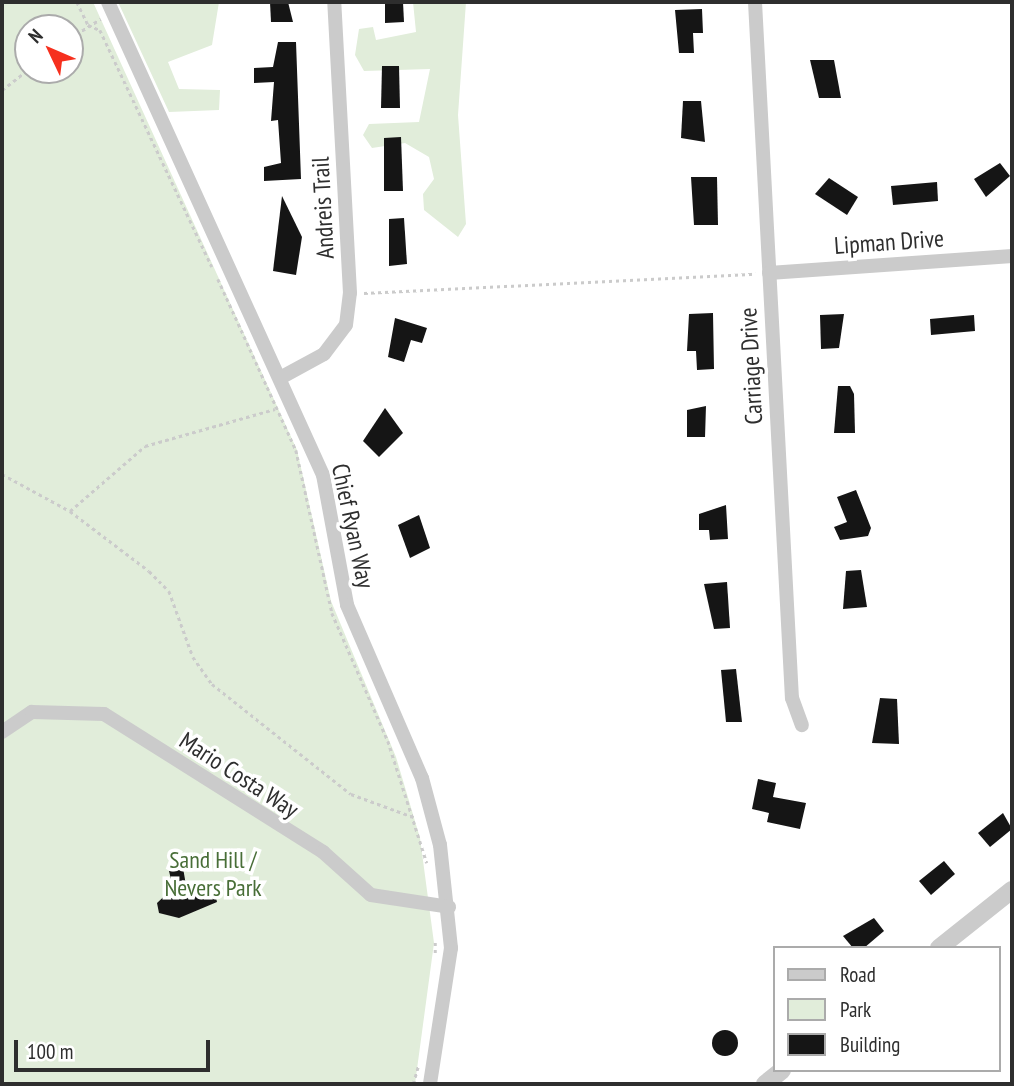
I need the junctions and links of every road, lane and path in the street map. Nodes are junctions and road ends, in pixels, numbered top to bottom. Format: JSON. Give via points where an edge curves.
{"nodes":[{"id":1,"x":77,"y":2,"type":"edge"},
{"id":2,"x":334,"y":2,"type":"edge"},
{"id":3,"x":755,"y":2,"type":"edge"},
{"id":4,"x":110,"y":7,"type":"edge"},
{"id":5,"x":88,"y":25,"type":"junction"},
{"id":6,"x":84,"y":28,"type":"edge"},
{"id":7,"x":1012,"y":256,"type":"edge"},
{"id":8,"x":769,"y":273,"type":"junction"},
{"id":9,"x":350,"y":293,"type":"junction"},
{"id":10,"x":280,"y":378,"type":"junction"},
{"id":11,"x":291,"y":403,"type":"junction"},
{"id":12,"x":275,"y":409,"type":"junction"},
{"id":13,"x":2,"y":474,"type":"edge"},
{"id":14,"x":70,"y":511,"type":"junction"},
{"id":15,"x":803,"y":725,"type":"dead end"},
{"id":16,"x":2,"y":732,"type":"edge"},
{"id":17,"x":416,"y":818,"type":"junction"},
{"id":18,"x":428,"y":869,"type":"dead end"},
{"id":19,"x":1012,"y":890,"type":"edge"},
{"id":20,"x":449,"y":907,"type":"junction"},
{"id":21,"x":435,"y":928,"type":"dead end"},
{"id":22,"x":942,"y":946,"type":"edge"},
{"id":23,"x":435,"y":964,"type":"dead end"},
{"id":24,"x":419,"y":1056,"type":"dead end"},
{"id":25,"x":780,"y":1072,"type":"edge"},
{"id":26,"x":413,"y":1084,"type":"edge"},
{"id":27,"x":430,"y":1084,"type":"edge"},
{"id":28,"x":765,"y":1084,"type":"edge"}],
"edges":[{"from":1,"to":5,"type":"path"},
{"from":2,"to":9,"type":"street","name":"Andreis Trail"},
{"from":3,"to":8,"type":"street","name":"Carriage Drive"},
{"from":4,"to":5,"type":"path"},
{"from":4,"to":10,"type":"street","name":"Chief Ryan Way"},
{"from":5,"to":6,"type":"path"},
{"from":5,"to":12,"type":"path","via":[[100,30]]},
{"from":7,"to":8,"type":"street","name":"Lipman Drive"},
{"from":8,"to":9,"type":"path","via":[[645,284]]},
{"from":8,"to":15,"type":"street","name":"Carriage Drive","via":[[792,698]]},
{"from":9,"to":10,"type":"street","name":"Andreis Trail","via":[[346,325],[326,352]]},
{"from":10,"to":11,"type":"street","name":"Chief Ryan Way"},
{"from":11,"to":12,"type":"path"},
{"from":11,"to":20,"type":"street","name":"Chief Ryan Way","via":[[323,475],[347,605],[422,778]]},
{"from":12,"to":14,"type":"path","via":[[145,446]]},
{"from":12,"to":17,"type":"path","via":[[308,486],[332,613]]},
{"from":13,"to":14,"type":"path"},
{"from":14,"to":17,"type":"path","via":[[169,591],[193,657],[212,684],[351,794]]},
{"from":16,"to":20,"type":"street","name":"Mario Costa Way","via":[[32,712],[104,714],[323,852],[371,895]]},
{"from":17,"to":18,"type":"path"},
{"from":19,"to":22,"type":"street"},
{"from":20,"to":27,"type":"street","name":"Chief Ryan Way","via":[[448,1001]]},
{"from":21,"to":23,"type":"path"},
{"from":24,"to":26,"type":"path"},
{"from":25,"to":28,"type":"street"}]}
